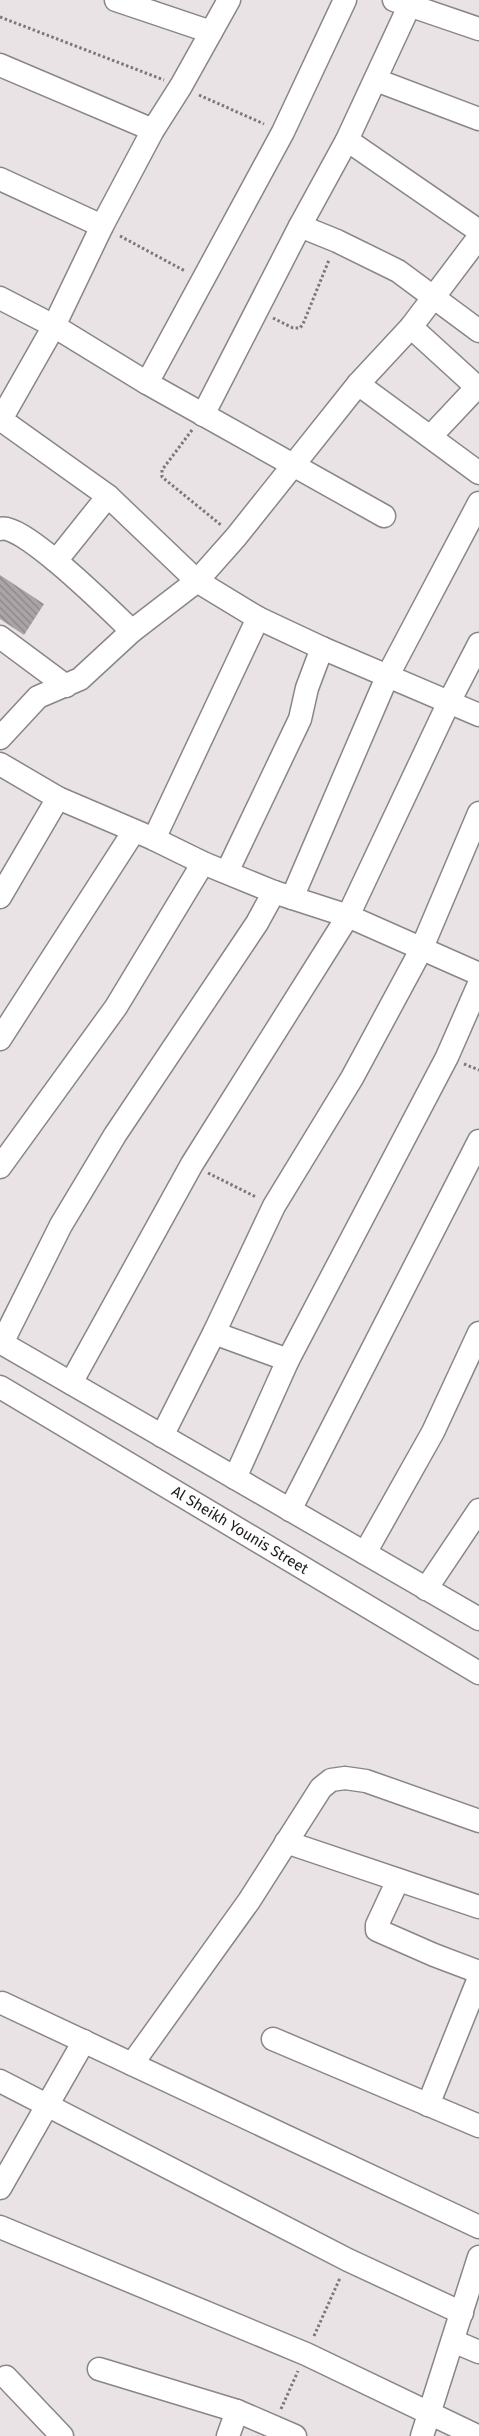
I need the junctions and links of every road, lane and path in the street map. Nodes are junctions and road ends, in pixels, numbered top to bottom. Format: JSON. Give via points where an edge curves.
{"nodes":[{"id":1,"x":116,"y":0,"type":"edge"},
{"id":2,"x":229,"y":0,"type":"edge"},
{"id":3,"x":346,"y":0,"type":"edge"},
{"id":4,"x":405,"y":2,"type":"edge"},
{"id":5,"x":0,"y":17,"type":"edge"},
{"id":6,"x":479,"y":29,"type":"edge"},
{"id":7,"x":211,"y":32,"type":"junction"},
{"id":8,"x":0,"y":65,"type":"edge"},
{"id":9,"x":376,"y":80,"type":"junction"},
{"id":10,"x":181,"y":86,"type":"junction"},
{"id":11,"x":479,"y":119,"type":"edge"},
{"id":12,"x":153,"y":130,"type":"junction"},
{"id":13,"x":283,"y":132,"type":"junction"},
{"id":14,"x":347,"y":140,"type":"junction"},
{"id":15,"x":0,"y":179,"type":"edge"},
{"id":16,"x":102,"y":226,"type":"junction"},
{"id":17,"x":300,"y":226,"type":"junction"},
{"id":18,"x":479,"y":231,"type":"edge"},
{"id":19,"x":337,"y":241,"type":"junction"},
{"id":20,"x":475,"y":250,"type":"edge"},
{"id":21,"x":203,"y":281,"type":"junction"},
{"id":22,"x":434,"y":297,"type":"junction"},
{"id":23,"x":0,"y":298,"type":"edge"},
{"id":24,"x":257,"y":310,"type":"junction"},
{"id":25,"x":54,"y":326,"type":"junction"},
{"id":26,"x":411,"y":327,"type":"junction"},
{"id":27,"x":479,"y":331,"type":"edge"},
{"id":28,"x":147,"y":383,"type":"junction"},
{"id":29,"x":358,"y":384,"type":"junction"},
{"id":30,"x":478,"y":388,"type":"edge"},
{"id":31,"x":203,"y":415,"type":"junction"},
{"id":32,"x":0,"y":420,"type":"edge"},
{"id":33,"x":431,"y":436,"type":"junction"},
{"id":34,"x":293,"y":464,"type":"junction"},
{"id":35,"x":479,"y":473,"type":"edge"},
{"id":36,"x":108,"y":496,"type":"junction"},
{"id":37,"x":479,"y":504,"type":"edge"},
{"id":38,"x":384,"y":516,"type":"dead end"},
{"id":39,"x":0,"y":528,"type":"edge"},
{"id":40,"x":236,"y":537,"type":"junction"},
{"id":41,"x":56,"y":561,"type":"junction"},
{"id":42,"x":197,"y":581,"type":"junction"},
{"id":43,"x":258,"y":618,"type":"junction"},
{"id":44,"x":132,"y":631,"type":"junction"},
{"id":45,"x":0,"y":637,"type":"edge"},
{"id":46,"x":479,"y":644,"type":"edge"},
{"id":47,"x":322,"y":648,"type":"junction"},
{"id":48,"x":387,"y":677,"type":"junction"},
{"id":49,"x":66,"y":686,"type":"junction"},
{"id":50,"x":449,"y":702,"type":"junction"},
{"id":51,"x":479,"y":715,"type":"edge"},
{"id":52,"x":0,"y":738,"type":"edge"},
{"id":53,"x":0,"y":764,"type":"edge"},
{"id":54,"x":58,"y":798,"type":"junction"},
{"id":55,"x":479,"y":813,"type":"edge"},
{"id":56,"x":144,"y":835,"type":"junction"},
{"id":57,"x":203,"y":863,"type":"junction"},
{"id":58,"x":227,"y":872,"type":"junction"},
{"id":59,"x":283,"y":895,"type":"junction"},
{"id":60,"x":0,"y":897,"type":"edge"},
{"id":61,"x":348,"y":916,"type":"junction"},
{"id":62,"x":421,"y":950,"type":"junction"},
{"id":63,"x":479,"y":974,"type":"edge"},
{"id":64,"x":479,"y":984,"type":"edge"},
{"id":65,"x":0,"y":1039,"type":"edge"},
{"id":66,"x":479,"y":1141,"type":"edge"},
{"id":67,"x":192,"y":1164,"type":"junction"},
{"id":68,"x":0,"y":1167,"type":"edge"},
{"id":69,"x":274,"y":1206,"type":"junction"},
{"id":70,"x":479,"y":1332,"type":"edge"},
{"id":71,"x":214,"y":1333,"type":"junction"},
{"id":72,"x":1,"y":1342,"type":"edge"},
{"id":73,"x":288,"y":1360,"type":"junction"},
{"id":74,"x":71,"y":1383,"type":"junction"},
{"id":75,"x":0,"y":1387,"type":"edge"},
{"id":76,"x":162,"y":1436,"type":"junction"},
{"id":77,"x":235,"y":1478,"type":"junction"},
{"id":78,"x":290,"y":1510,"type":"junction"},
{"id":79,"x":479,"y":1510,"type":"edge"},
{"id":80,"x":365,"y":1553,"type":"junction"},
{"id":81,"x":426,"y":1589,"type":"junction"},
{"id":82,"x":479,"y":1619,"type":"edge"},
{"id":83,"x":479,"y":1673,"type":"edge"},
{"id":84,"x":479,"y":1822,"type":"edge"},
{"id":85,"x":286,"y":1842,"type":"junction"},
{"id":86,"x":398,"y":1880,"type":"junction"},
{"id":87,"x":479,"y":1907,"type":"edge"},
{"id":88,"x":479,"y":1972,"type":"edge"},
{"id":89,"x":479,"y":1978,"type":"edge"},
{"id":90,"x":2,"y":2003,"type":"dead end"},
{"id":91,"x":273,"y":2039,"type":"dead end"},
{"id":92,"x":84,"y":2041,"type":"junction"},
{"id":93,"x":132,"y":2064,"type":"junction"},
{"id":94,"x":0,"y":2081,"type":"edge"},
{"id":95,"x":47,"y":2105,"type":"junction"},
{"id":96,"x":428,"y":2105,"type":"junction"},
{"id":97,"x":479,"y":2126,"type":"edge"},
{"id":98,"x":0,"y":2188,"type":"edge"},
{"id":99,"x":0,"y":2227,"type":"edge"},
{"id":100,"x":479,"y":2227,"type":"edge"},
{"id":101,"x":479,"y":2257,"type":"edge"},
{"id":102,"x":462,"y":2313,"type":"junction"},
{"id":103,"x":453,"y":2341,"type":"junction"},
{"id":104,"x":479,"y":2352,"type":"edge"},
{"id":105,"x":99,"y":2370,"type":"dead end"},
{"id":106,"x":6,"y":2377,"type":"dead end"},
{"id":107,"x":237,"y":2411,"type":"junction"},
{"id":108,"x":430,"y":2412,"type":"junction"},
{"id":109,"x":62,"y":2436,"type":"edge"},
{"id":110,"x":228,"y":2436,"type":"edge"},
{"id":111,"x":295,"y":2436,"type":"edge"},
{"id":112,"x":422,"y":2436,"type":"edge"},
{"id":113,"x":477,"y":2436,"type":"edge"}],
"edges":[{"from":1,"to":7,"type":"street"},
{"from":2,"to":7,"type":"street"},
{"from":3,"to":13,"type":"street"},
{"from":4,"to":6,"type":"street"},
{"from":4,"to":9,"type":"street"},
{"from":5,"to":10,"type":"path"},
{"from":7,"to":10,"type":"street"},
{"from":8,"to":12,"type":"street"},
{"from":9,"to":11,"type":"street"},
{"from":9,"to":14,"type":"street"},
{"from":10,"to":12,"type":"street"},
{"from":10,"to":13,"type":"path"},
{"from":12,"to":16,"type":"street"},
{"from":13,"to":21,"type":"street"},
{"from":14,"to":17,"type":"street"},
{"from":14,"to":18,"type":"street"},
{"from":15,"to":16,"type":"street"},
{"from":16,"to":21,"type":"path"},
{"from":16,"to":25,"type":"street"},
{"from":17,"to":19,"type":"street"},
{"from":17,"to":24,"type":"street"},
{"from":19,"to":22,"type":"street","via":[[398,271]]},
{"from":19,"to":24,"type":"path","via":[[300,328],[293,328]]},
{"from":20,"to":22,"type":"street"},
{"from":21,"to":28,"type":"street"},
{"from":22,"to":26,"type":"street"},
{"from":22,"to":27,"type":"street"},
{"from":23,"to":25,"type":"street"},
{"from":24,"to":31,"type":"street"},
{"from":25,"to":28,"type":"street"},
{"from":25,"to":32,"type":"street"},
{"from":26,"to":29,"type":"street"},
{"from":26,"to":30,"type":"street"},
{"from":28,"to":31,"type":"street"},
{"from":29,"to":33,"type":"street"},
{"from":29,"to":34,"type":"street"},
{"from":30,"to":33,"type":"street"},
{"from":31,"to":34,"type":"street"},
{"from":31,"to":40,"type":"path","via":[[162,470],[162,477]]},
{"from":32,"to":36,"type":"street"},
{"from":33,"to":35,"type":"street"},
{"from":34,"to":38,"type":"street"},
{"from":34,"to":40,"type":"street"},
{"from":36,"to":41,"type":"street"},
{"from":36,"to":42,"type":"street"},
{"from":37,"to":48,"type":"street"},
{"from":39,"to":41,"type":"street","via":[[10,528]]},
{"from":40,"to":42,"type":"street"},
{"from":41,"to":44,"type":"street"},
{"from":42,"to":43,"type":"street"},
{"from":42,"to":44,"type":"street"},
{"from":43,"to":47,"type":"street"},
{"from":43,"to":56,"type":"street"},
{"from":44,"to":49,"type":"street","via":[[80,679]]},
{"from":45,"to":49,"type":"street"},
{"from":46,"to":50,"type":"street"},
{"from":47,"to":48,"type":"street"},
{"from":47,"to":58,"type":"street","via":[[300,719]]},
{"from":48,"to":50,"type":"street"},
{"from":48,"to":59,"type":"street"},
{"from":49,"to":52,"type":"street","via":[[38,697]]},
{"from":50,"to":51,"type":"street"},
{"from":50,"to":61,"type":"street"},
{"from":53,"to":54,"type":"street"},
{"from":54,"to":56,"type":"street"},
{"from":54,"to":60,"type":"street"},
{"from":55,"to":62,"type":"street"},
{"from":56,"to":57,"type":"street"},
{"from":56,"to":65,"type":"street"},
{"from":57,"to":58,"type":"street"},
{"from":57,"to":68,"type":"street","via":[[116,1007]]},
{"from":58,"to":59,"type":"street"},
{"from":59,"to":61,"type":"street"},
{"from":59,"to":72,"type":"street","via":[[257,923],[115,1135],[61,1225]]},
{"from":61,"to":62,"type":"street"},
{"from":61,"to":67,"type":"street"},
{"from":62,"to":63,"type":"street"},
{"from":62,"to":69,"type":"street","via":[[352,1078]]},
{"from":64,"to":73,"type":"street","via":[[447,1058]]},
{"from":66,"to":78,"type":"street"},
{"from":67,"to":69,"type":"path"},
{"from":67,"to":74,"type":"street"},
{"from":69,"to":71,"type":"street"},
{"from":70,"to":80,"type":"street","via":[[433,1432]]},
{"from":71,"to":73,"type":"street"},
{"from":71,"to":76,"type":"street"},
{"from":72,"to":74,"type":"street"},
{"from":73,"to":77,"type":"street"},
{"from":74,"to":76,"type":"street"},
{"from":75,"to":83,"type":"street","name":"Al Sheikh Younis Street"},
{"from":76,"to":77,"type":"street"},
{"from":77,"to":78,"type":"street"},
{"from":78,"to":80,"type":"street"},
{"from":79,"to":81,"type":"street"},
{"from":80,"to":81,"type":"street"},
{"from":81,"to":82,"type":"street"},
{"from":84,"to":85,"type":"street","via":[[366,1781],[344,1778],[331,1780],[321,1788]]},
{"from":85,"to":86,"type":"street"},
{"from":85,"to":93,"type":"street","via":[[249,1902]]},
{"from":86,"to":87,"type":"street"},
{"from":86,"to":88,"type":"street","via":[[377,1925],[379,1932]]},
{"from":89,"to":96,"type":"street"},
{"from":90,"to":92,"type":"street"},
{"from":91,"to":96,"type":"street"},
{"from":92,"to":93,"type":"street"},
{"from":92,"to":95,"type":"street"},
{"from":93,"to":100,"type":"street"},
{"from":94,"to":95,"type":"street"},
{"from":95,"to":98,"type":"street"},
{"from":95,"to":102,"type":"street","via":[[348,2260]]},
{"from":96,"to":97,"type":"street"},
{"from":99,"to":108,"type":"street","via":[[306,2354]]},
{"from":101,"to":102,"type":"street"},
{"from":102,"to":103,"type":"street"},
{"from":103,"to":104,"type":"street"},
{"from":103,"to":108,"type":"street"},
{"from":105,"to":107,"type":"street"},
{"from":106,"to":109,"type":"street"},
{"from":107,"to":110,"type":"street"},
{"from":107,"to":111,"type":"street"},
{"from":108,"to":112,"type":"street"},
{"from":108,"to":113,"type":"street"}]}
